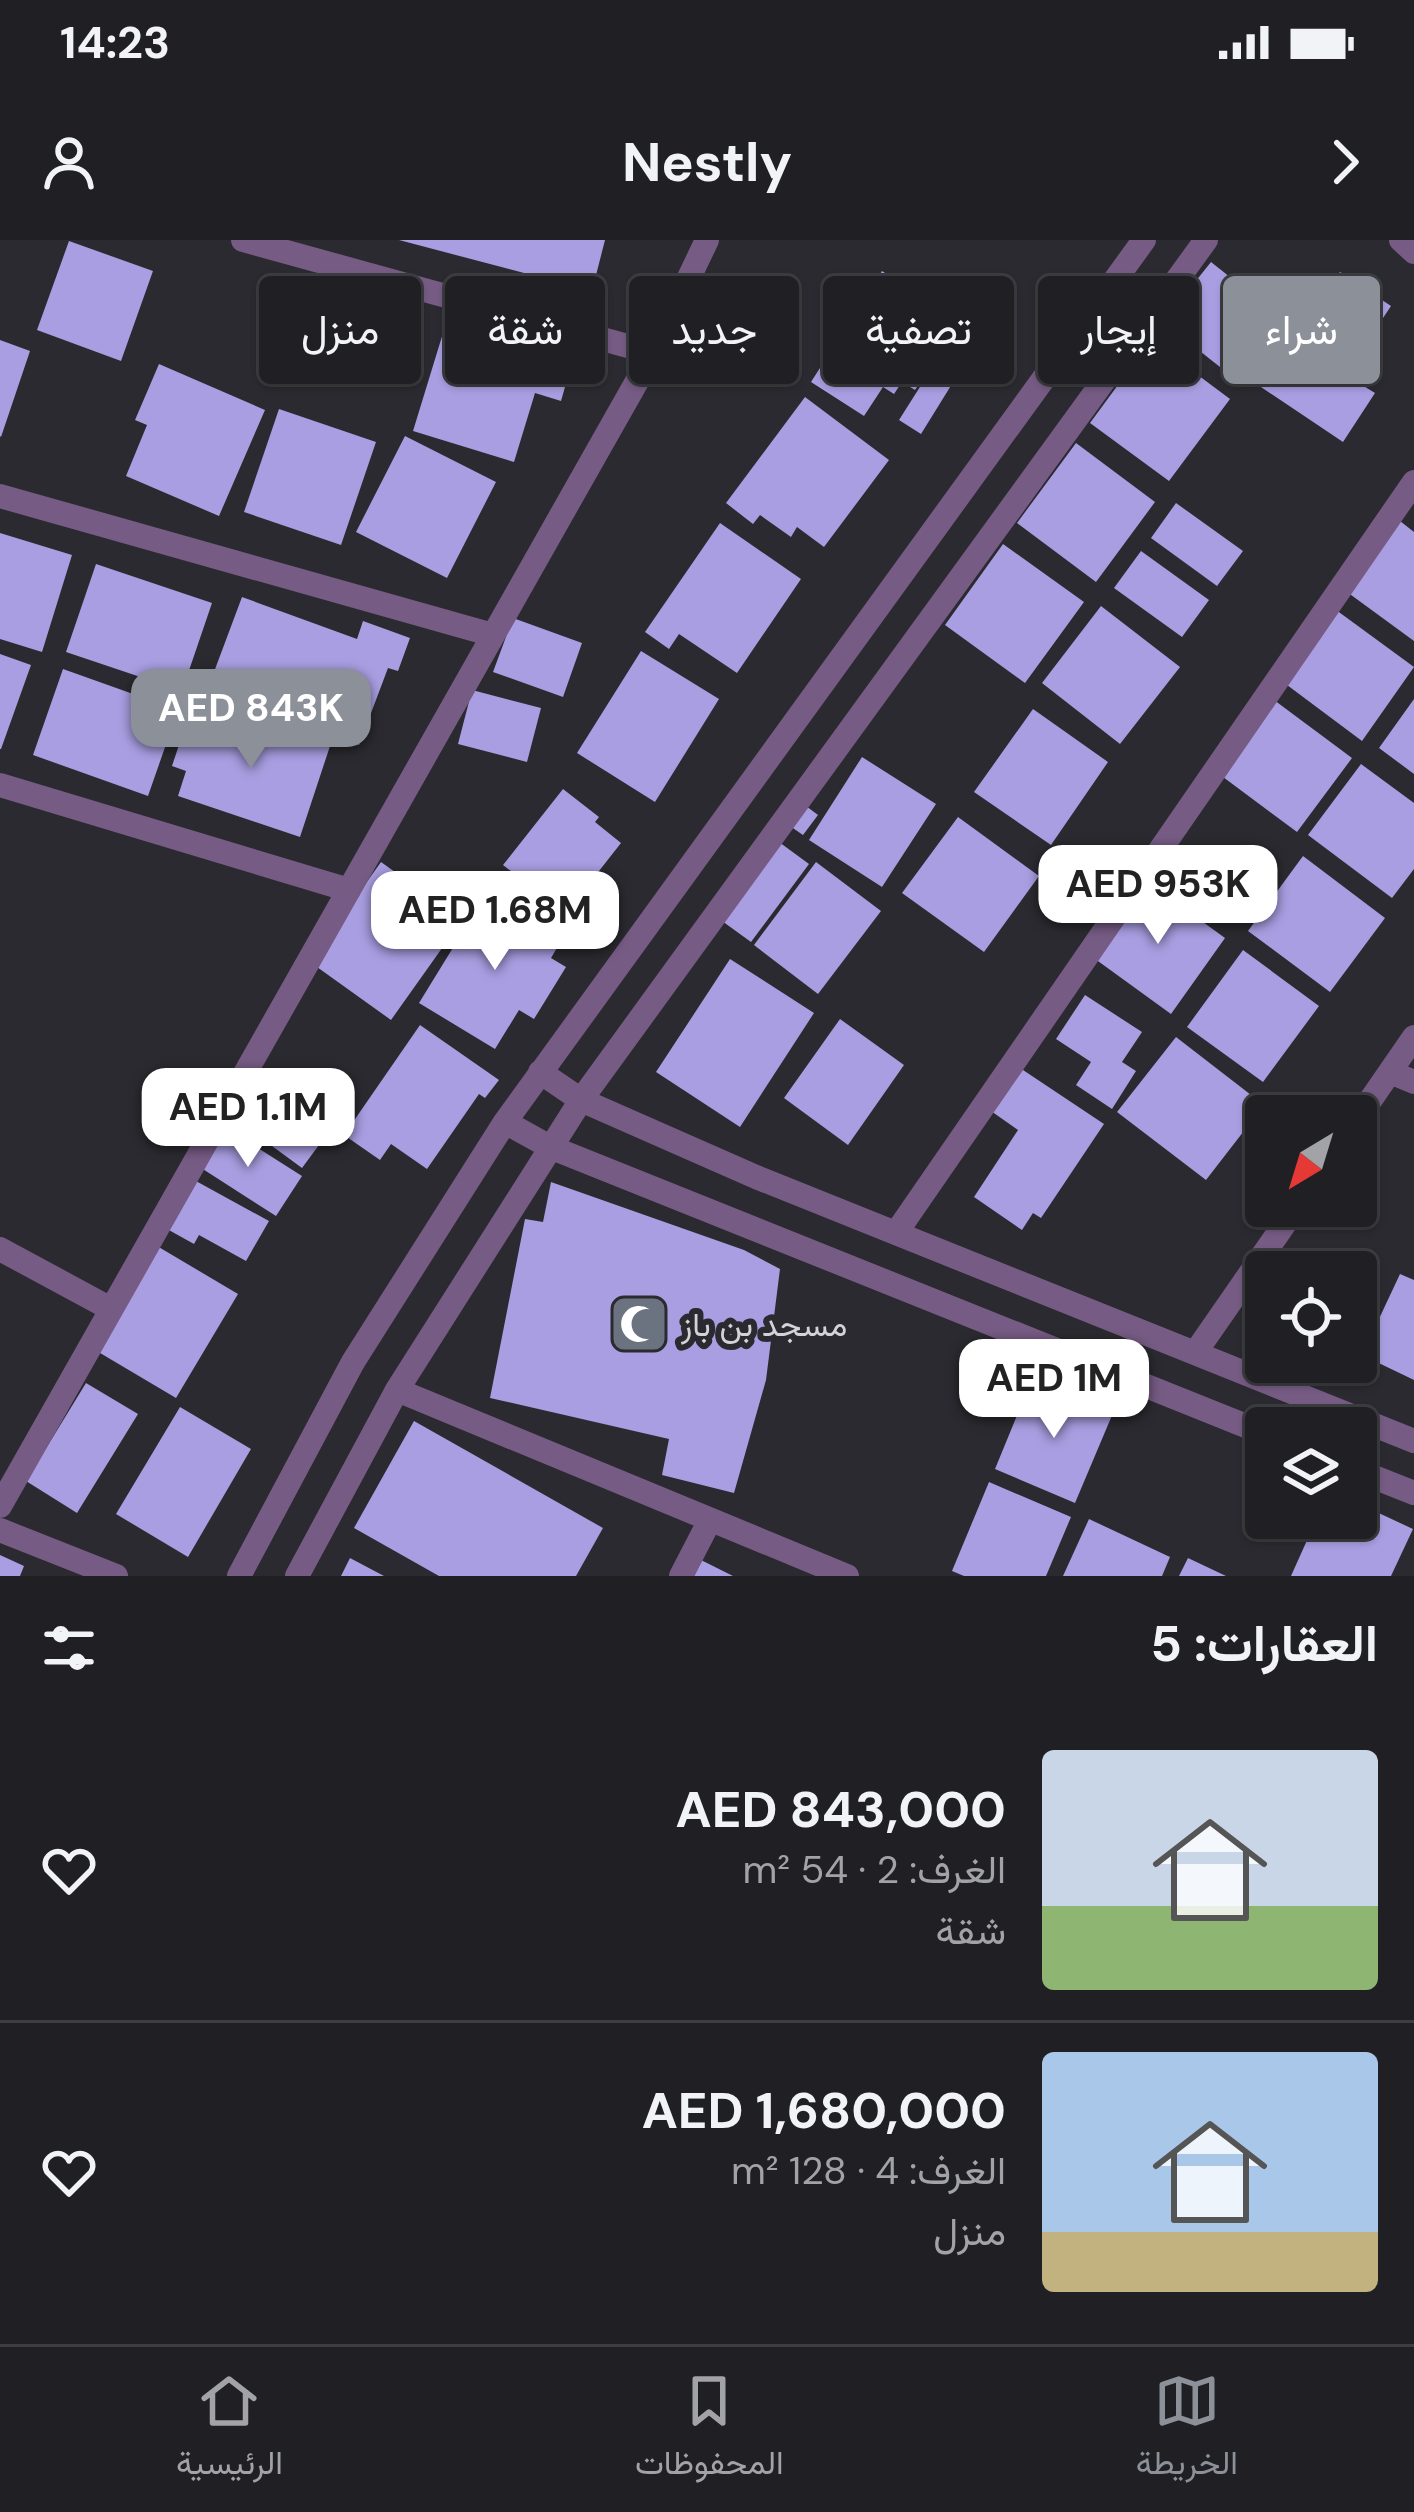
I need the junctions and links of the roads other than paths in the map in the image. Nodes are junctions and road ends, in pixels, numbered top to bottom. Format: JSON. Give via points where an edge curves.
{"nodes":[{"id":1,"x":243,"y":240,"type":"edge"},
{"id":2,"x":707,"y":240,"type":"edge"},
{"id":3,"x":1144,"y":240,"type":"edge"},
{"id":4,"x":1206,"y":240,"type":"edge"},
{"id":5,"x":1401,"y":240,"type":"edge"},
{"id":6,"x":1414,"y":252,"type":"edge"},
{"id":7,"x":690,"y":276,"type":"edge"},
{"id":8,"x":629,"y":346,"type":"edge"},
{"id":9,"x":635,"y":384,"type":"edge"},
{"id":10,"x":1414,"y":482,"type":"edge"},
{"id":11,"x":0,"y":496,"type":"edge"},
{"id":12,"x":493,"y":635,"type":"junction"},
{"id":13,"x":0,"y":785,"type":"edge"},
{"id":14,"x":349,"y":890,"type":"junction"},
{"id":15,"x":1414,"y":1037,"type":"edge"},
{"id":16,"x":540,"y":1072,"type":"junction"},
{"id":17,"x":1390,"y":1072,"type":"junction"},
{"id":18,"x":1414,"y":1082,"type":"edge"},
{"id":19,"x":1374,"y":1095,"type":"edge"},
{"id":20,"x":581,"y":1100,"type":"junction"},
{"id":21,"x":505,"y":1122,"type":"junction"},
{"id":22,"x":550,"y":1148,"type":"junction"},
{"id":23,"x":1282,"y":1227,"type":"edge"},
{"id":24,"x":896,"y":1232,"type":"junction"},
{"id":25,"x":0,"y":1249,"type":"edge"},
{"id":26,"x":111,"y":1310,"type":"junction"},
{"id":27,"x":1195,"y":1353,"type":"junction"},
{"id":28,"x":397,"y":1390,"type":"junction"},
{"id":29,"x":1245,"y":1426,"type":"edge"},
{"id":30,"x":1414,"y":1442,"type":"edge"},
{"id":31,"x":1377,"y":1478,"type":"edge"},
{"id":32,"x":1414,"y":1493,"type":"edge"},
{"id":33,"x":0,"y":1506,"type":"edge"},
{"id":34,"x":710,"y":1520,"type":"junction"},
{"id":35,"x":0,"y":1530,"type":"edge"},
{"id":36,"x":116,"y":1576,"type":"edge"},
{"id":37,"x":239,"y":1576,"type":"edge"},
{"id":38,"x":297,"y":1576,"type":"edge"},
{"id":39,"x":681,"y":1576,"type":"edge"},
{"id":40,"x":847,"y":1576,"type":"edge"}],
"edges":[{"from":1,"to":8,"type":"street"},
{"from":2,"to":7,"type":"street"},
{"from":3,"to":16,"type":"street"},
{"from":4,"to":20,"type":"street"},
{"from":5,"to":6,"type":"street"},
{"from":9,"to":12,"type":"street"},
{"from":10,"to":24,"type":"street"},
{"from":11,"to":12,"type":"street"},
{"from":12,"to":14,"type":"street"},
{"from":13,"to":14,"type":"street"},
{"from":14,"to":26,"type":"street"},
{"from":15,"to":17,"type":"street"},
{"from":16,"to":20,"type":"street"},
{"from":16,"to":21,"type":"street"},
{"from":17,"to":18,"type":"street"},
{"from":17,"to":19,"type":"street"},
{"from":20,"to":22,"type":"street"},
{"from":20,"to":24,"type":"street"},
{"from":21,"to":22,"type":"street"},
{"from":21,"to":37,"type":"street","via":[[353,1362]]},
{"from":22,"to":28,"type":"street"},
{"from":22,"to":29,"type":"street"},
{"from":23,"to":27,"type":"street"},
{"from":24,"to":27,"type":"street"},
{"from":25,"to":26,"type":"street"},
{"from":26,"to":33,"type":"street"},
{"from":27,"to":30,"type":"street"},
{"from":28,"to":34,"type":"street"},
{"from":28,"to":38,"type":"street"},
{"from":31,"to":32,"type":"street"},
{"from":34,"to":39,"type":"street"},
{"from":34,"to":40,"type":"street"},
{"from":35,"to":36,"type":"street"}]}
